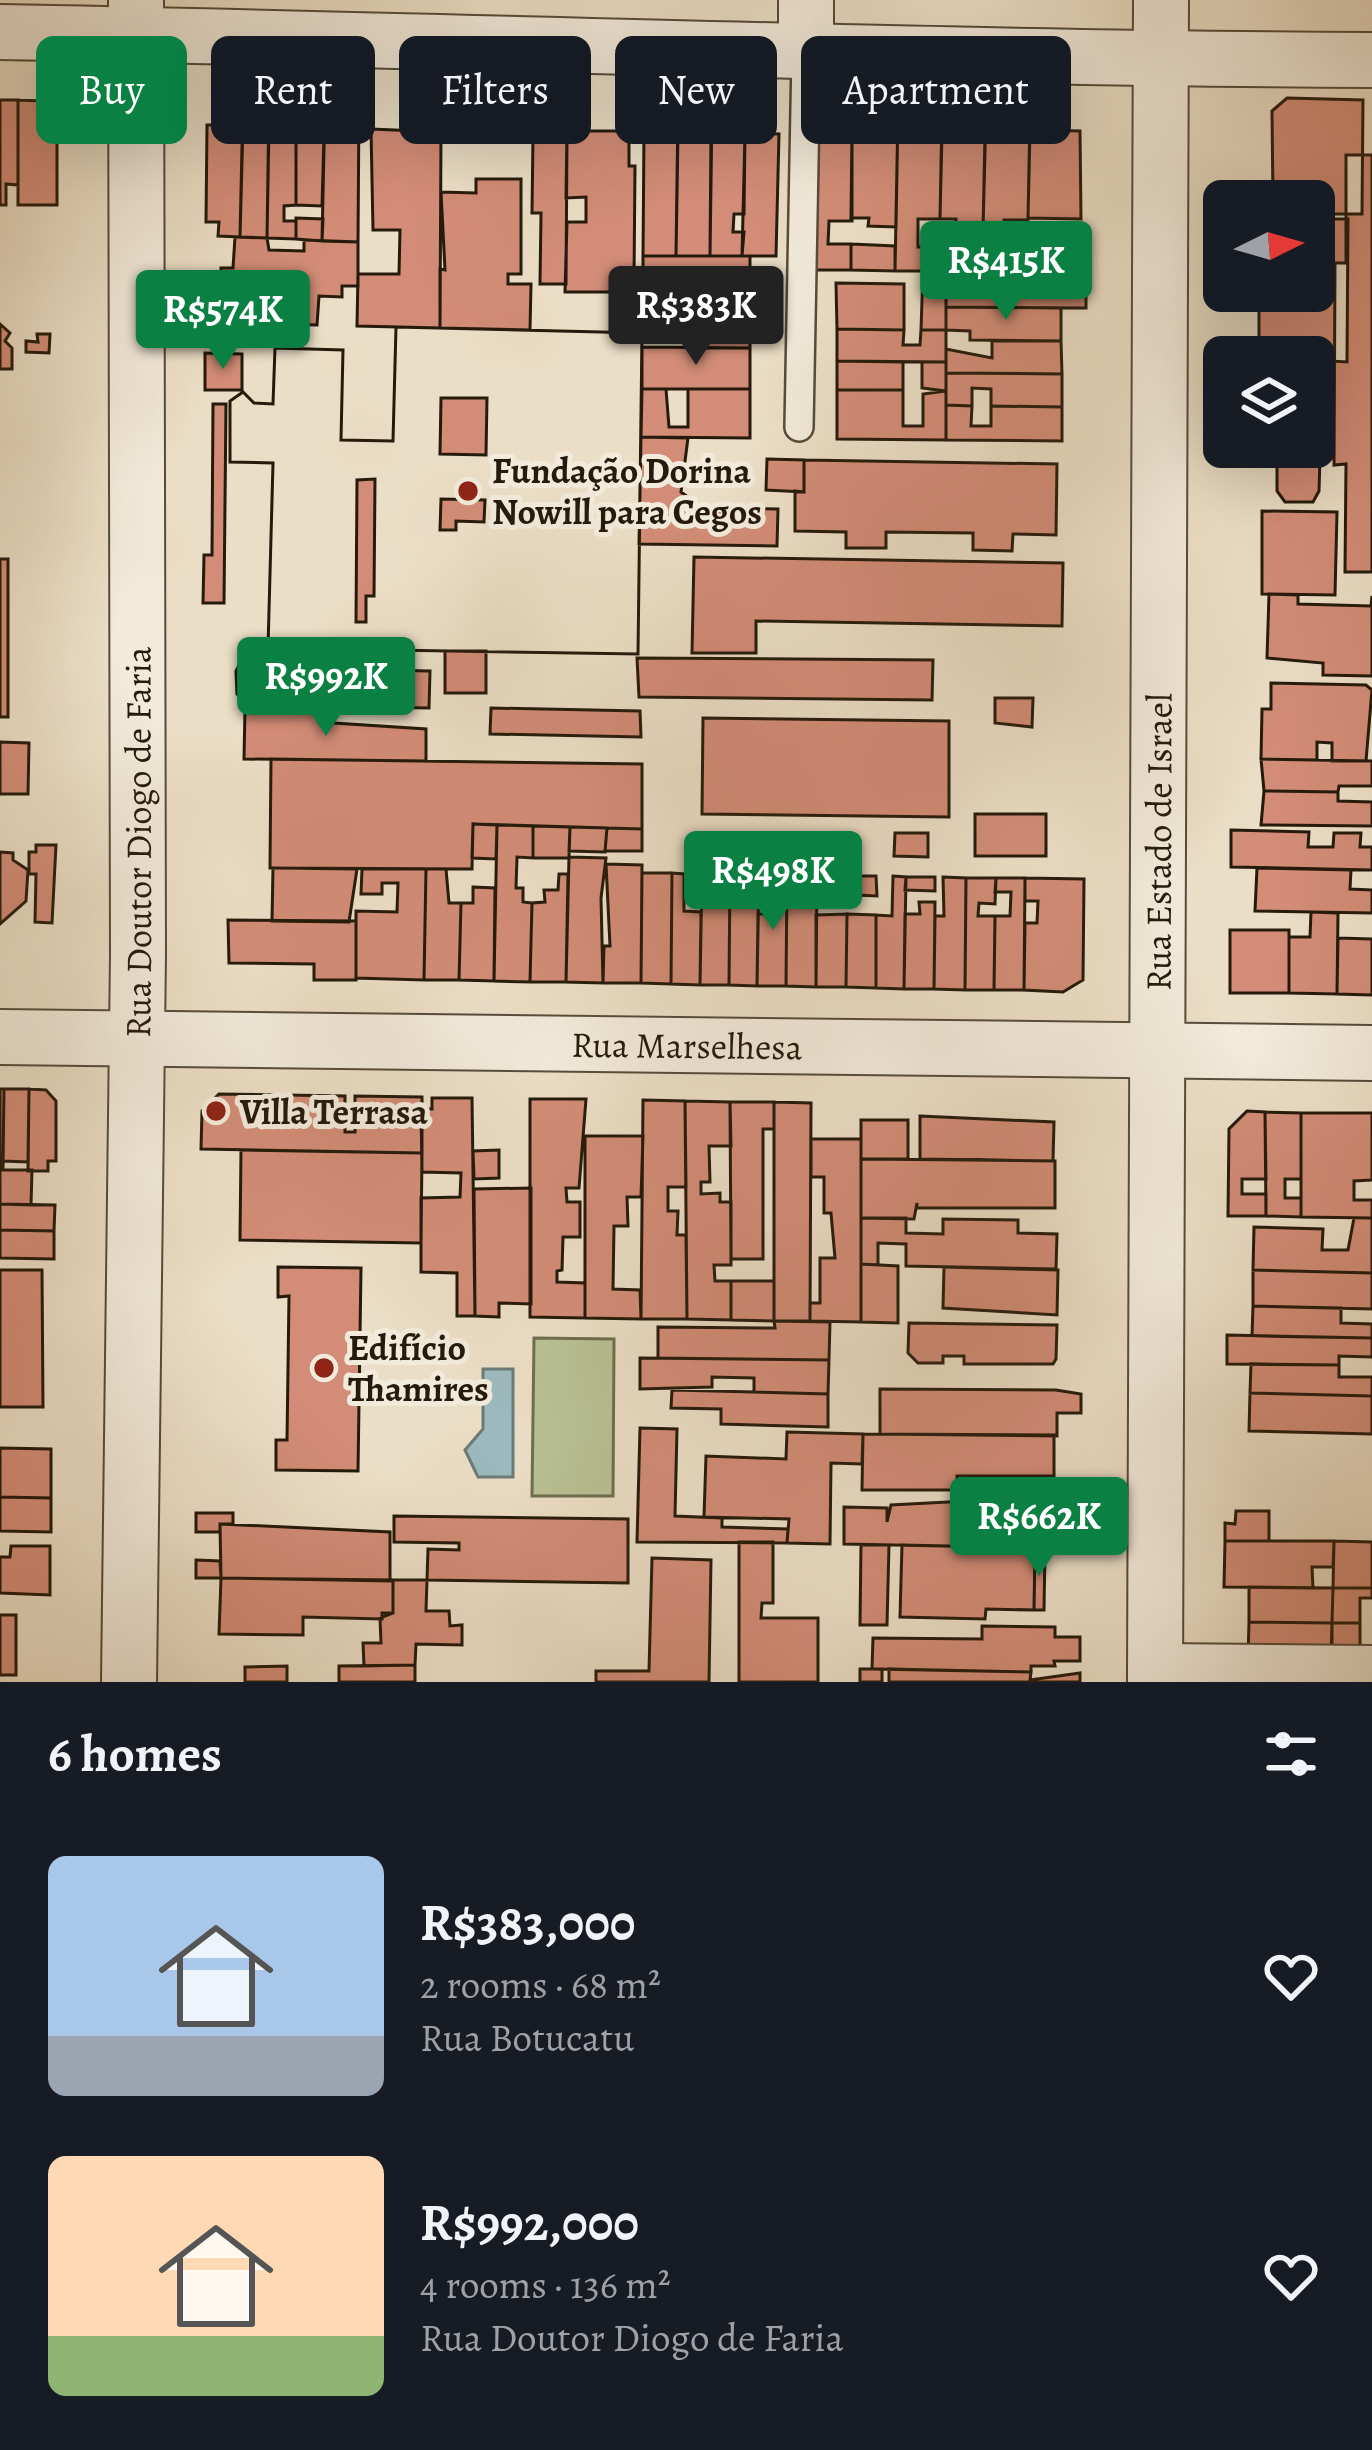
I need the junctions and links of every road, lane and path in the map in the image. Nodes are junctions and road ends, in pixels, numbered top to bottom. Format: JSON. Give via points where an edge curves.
{"nodes":[{"id":1,"x":806,"y":0,"type":"edge"},
{"id":2,"x":1161,"y":0,"type":"edge"},
{"id":3,"x":136,"y":16,"type":"edge"},
{"id":4,"x":0,"y":32,"type":"edge"},
{"id":5,"x":806,"y":36,"type":"edge"},
{"id":6,"x":801,"y":55,"type":"edge"},
{"id":7,"x":1071,"y":58,"type":"edge"},
{"id":8,"x":1162,"y":59,"type":"junction"},
{"id":9,"x":1372,"y":60,"type":"edge"},
{"id":10,"x":804,"y":144,"type":"edge"},
{"id":11,"x":799,"y":427,"type":"dead end"},
{"id":12,"x":0,"y":1037,"type":"edge"},
{"id":13,"x":137,"y":1040,"type":"junction"},
{"id":14,"x":1157,"y":1049,"type":"junction"},
{"id":15,"x":1372,"y":1054,"type":"edge"},
{"id":16,"x":1372,"y":1673,"type":"edge"},
{"id":17,"x":1155,"y":1677,"type":"edge"},
{"id":18,"x":129,"y":1682,"type":"edge"}],
"edges":[{"from":1,"to":5,"type":"street"},
{"from":2,"to":8,"type":"street","name":"Rua Estado de Israel"},
{"from":3,"to":4,"type":"street"},
{"from":3,"to":6,"type":"street"},
{"from":3,"to":13,"type":"street","name":"Rua Doutor Diogo de Faria"},
{"from":7,"to":8,"type":"street"},
{"from":8,"to":9,"type":"street"},
{"from":8,"to":14,"type":"street","name":"Rua Estado de Israel"},
{"from":10,"to":11,"type":"lane"},
{"from":12,"to":13,"type":"street","name":"Rua Marselhesa"},
{"from":13,"to":14,"type":"street","name":"Rua Marselhesa"},
{"from":13,"to":18,"type":"street","name":"Rua Doutor Diogo de Faria"},
{"from":14,"to":15,"type":"street","name":"Rua Marselhesa"},
{"from":14,"to":17,"type":"street","name":"Rua Estado de Israel"},
{"from":16,"to":17,"type":"street"}]}
